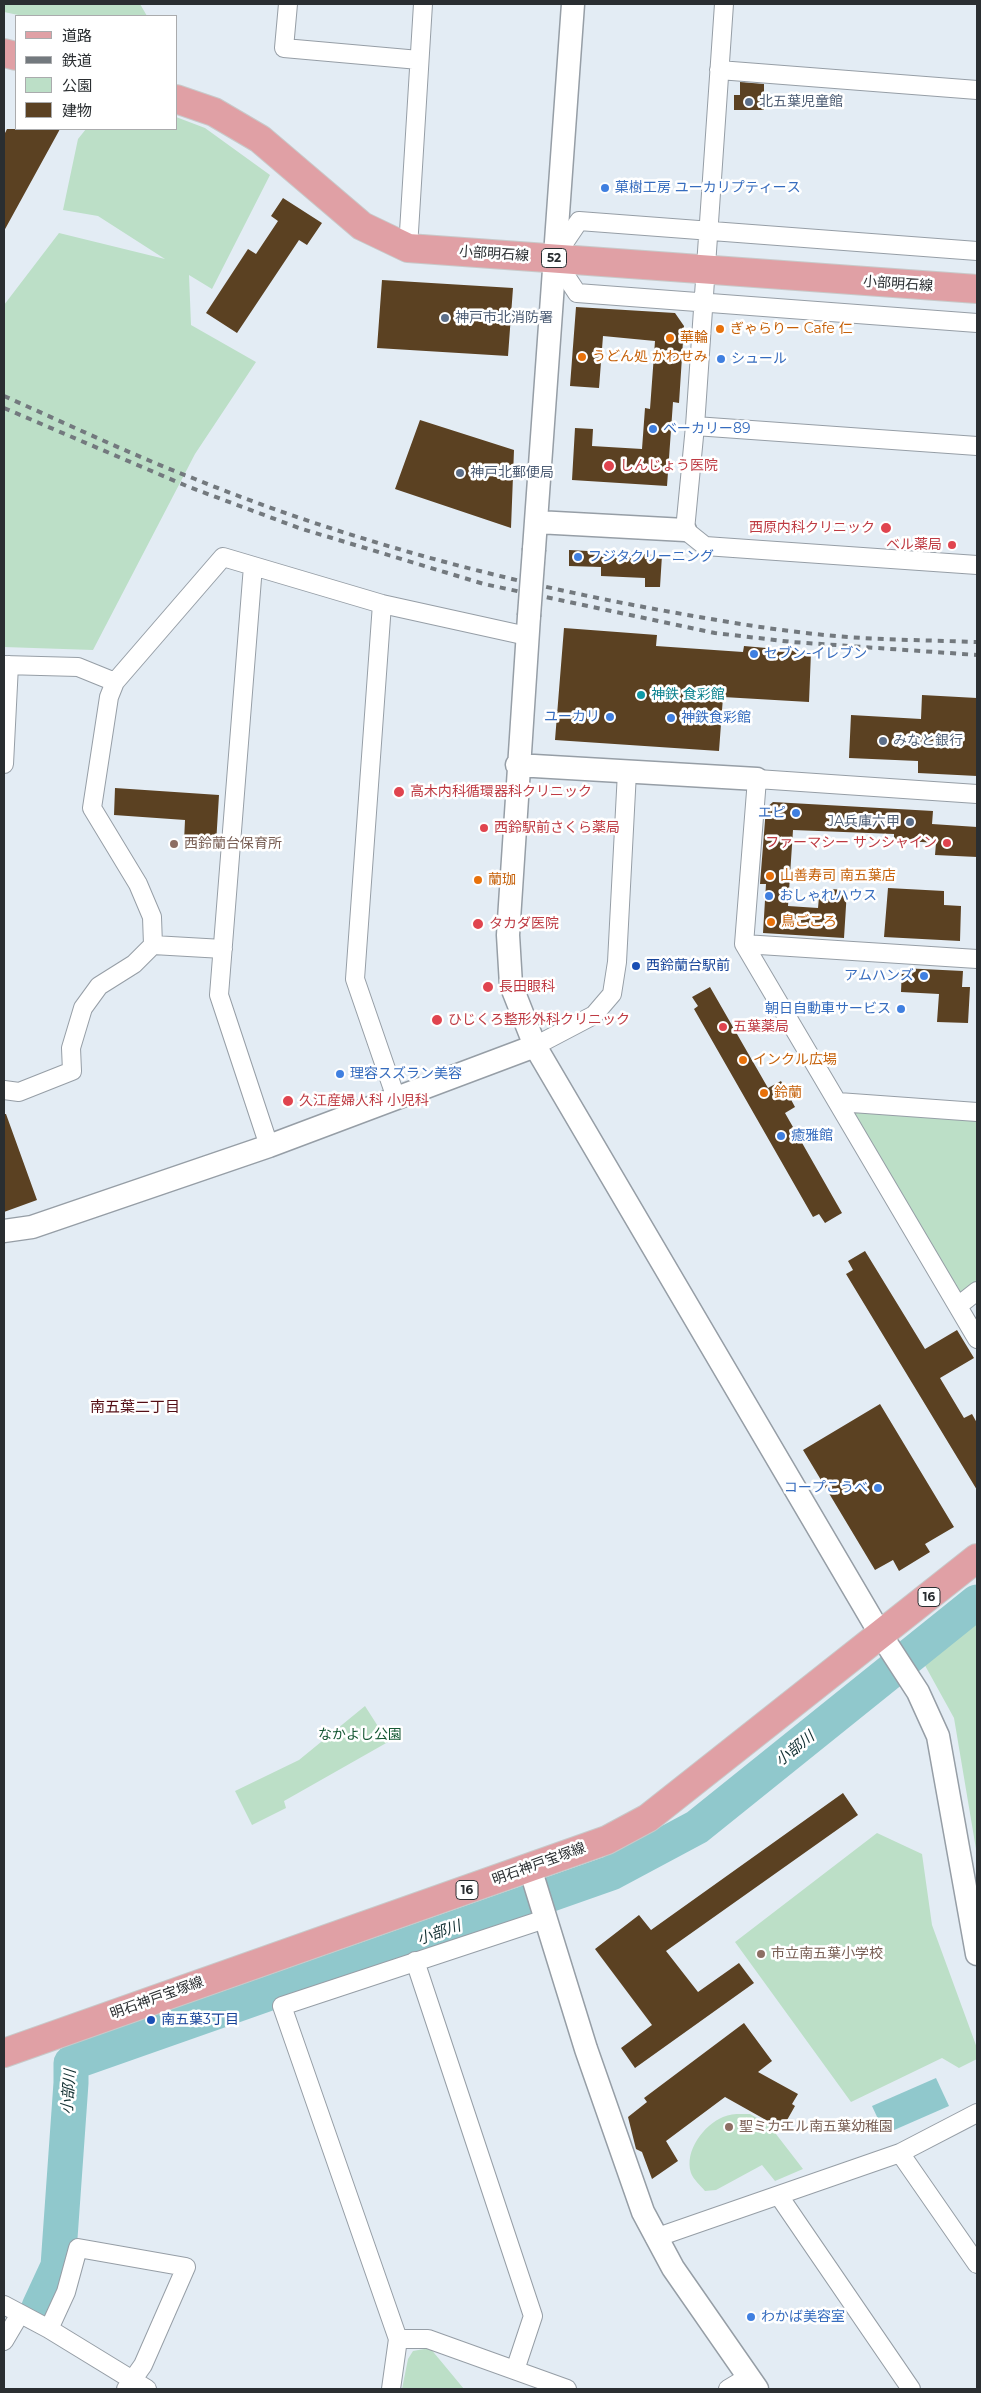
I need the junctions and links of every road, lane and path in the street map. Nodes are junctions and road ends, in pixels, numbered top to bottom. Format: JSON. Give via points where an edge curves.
{"nodes":[{"id":1,"x":288,"y":4,"type":"edge"},
{"id":2,"x":423,"y":4,"type":"edge"},
{"id":3,"x":573,"y":4,"type":"edge"},
{"id":4,"x":724,"y":4,"type":"edge"},
{"id":5,"x":419,"y":60,"type":"junction"},
{"id":6,"x":719,"y":70,"type":"junction"},
{"id":7,"x":977,"y":90,"type":"edge"},
{"id":8,"x":178,"y":100,"type":"edge"},
{"id":9,"x":708,"y":231,"type":"junction"},
{"id":10,"x":408,"y":248,"type":"junction"},
{"id":11,"x":977,"y":252,"type":"edge"},
{"id":12,"x":554,"y":258,"type":"junction"},
{"id":13,"x":705,"y":270,"type":"junction"},
{"id":14,"x":977,"y":289,"type":"edge"},
{"id":15,"x":703,"y":302,"type":"junction"},
{"id":16,"x":977,"y":322,"type":"edge"},
{"id":17,"x":695,"y":426,"type":"junction"},
{"id":18,"x":977,"y":446,"type":"edge"},
{"id":19,"x":536,"y":522,"type":"junction"},
{"id":20,"x":685,"y":530,"type":"junction"},
{"id":21,"x":977,"y":565,"type":"edge"},
{"id":22,"x":253,"y":566,"type":"junction"},
{"id":23,"x":382,"y":604,"type":"junction"},
{"id":24,"x":528,"y":626,"type":"junction"},
{"id":25,"x":6,"y":665,"type":"edge"},
{"id":26,"x":115,"y":682,"type":"junction"},
{"id":27,"x":4,"y":764,"type":"edge"},
{"id":28,"x":517,"y":765,"type":"junction"},
{"id":29,"x":627,"y":772,"type":"junction"},
{"id":30,"x":757,"y":779,"type":"junction"},
{"id":31,"x":977,"y":794,"type":"edge"},
{"id":32,"x":744,"y":944,"type":"junction"},
{"id":33,"x":153,"y":945,"type":"junction"},
{"id":34,"x":223,"y":949,"type":"junction"},
{"id":35,"x":977,"y":959,"type":"edge"},
{"id":36,"x":535,"y":1046,"type":"junction"},
{"id":37,"x":4,"y":1090,"type":"edge"},
{"id":38,"x":396,"y":1098,"type":"junction"},
{"id":39,"x":838,"y":1102,"type":"junction"},
{"id":40,"x":977,"y":1112,"type":"edge"},
{"id":41,"x":269,"y":1146,"type":"junction"},
{"id":42,"x":4,"y":1231,"type":"edge"},
{"id":43,"x":977,"y":1291,"type":"edge"},
{"id":44,"x":958,"y":1306,"type":"junction"},
{"id":45,"x":977,"y":1338,"type":"edge"},
{"id":46,"x":977,"y":1558,"type":"edge"},
{"id":47,"x":886,"y":1641,"type":"junction"},
{"id":48,"x":532,"y":1875,"type":"junction"},
{"id":49,"x":974,"y":1912,"type":"edge"},
{"id":50,"x":545,"y":1919,"type":"junction"},
{"id":51,"x":977,"y":1954,"type":"edge"},
{"id":52,"x":415,"y":1962,"type":"junction"},
{"id":53,"x":4,"y":2053,"type":"edge"},
{"id":54,"x":977,"y":2113,"type":"edge"},
{"id":55,"x":900,"y":2153,"type":"junction"},
{"id":56,"x":779,"y":2196,"type":"junction"},
{"id":57,"x":655,"y":2238,"type":"junction"},
{"id":58,"x":977,"y":2264,"type":"edge"},
{"id":59,"x":4,"y":2304,"type":"edge"},
{"id":60,"x":20,"y":2314,"type":"junction"},
{"id":61,"x":49,"y":2329,"type":"junction"},
{"id":62,"x":398,"y":2339,"type":"junction"},
{"id":63,"x":4,"y":2341,"type":"edge"},
{"id":64,"x":516,"y":2370,"type":"junction"},
{"id":65,"x":752,"y":2383,"type":"edge"},
{"id":66,"x":129,"y":2385,"type":"edge"},
{"id":67,"x":147,"y":2389,"type":"edge"},
{"id":68,"x":392,"y":2389,"type":"edge"},
{"id":69,"x":567,"y":2389,"type":"edge"},
{"id":70,"x":728,"y":2389,"type":"edge"},
{"id":71,"x":910,"y":2389,"type":"edge"}],
"edges":[{"from":1,"to":5,"type":"street","via":[[284,48]]},
{"from":2,"to":5,"type":"street"},
{"from":3,"to":12,"type":"street"},
{"from":4,"to":6,"type":"street"},
{"from":5,"to":10,"type":"street"},
{"from":6,"to":7,"type":"street"},
{"from":6,"to":9,"type":"street"},
{"from":8,"to":10,"type":"main road","name":"小部明石線","number":"52","via":[[214,112],[260,139],[362,226]]},
{"from":9,"to":11,"type":"street"},
{"from":9,"to":12,"type":"street","via":[[579,221]]},
{"from":9,"to":13,"type":"street"},
{"from":10,"to":12,"type":"main road","name":"小部明石線","number":"52"},
{"from":12,"to":13,"type":"main road","name":"小部明石線","number":"52"},
{"from":12,"to":15,"type":"street","via":[[577,292]]},
{"from":12,"to":19,"type":"street"},
{"from":13,"to":14,"type":"main road","name":"小部明石線","number":"52"},
{"from":13,"to":15,"type":"street"},
{"from":15,"to":16,"type":"street"},
{"from":15,"to":17,"type":"street"},
{"from":17,"to":18,"type":"street"},
{"from":17,"to":20,"type":"street"},
{"from":19,"to":20,"type":"street"},
{"from":19,"to":24,"type":"street","bridge":true},
{"from":20,"to":21,"type":"street","via":[[705,546]]},
{"from":22,"to":23,"type":"street"},
{"from":22,"to":26,"type":"street","via":[[222,557]]},
{"from":22,"to":34,"type":"street"},
{"from":23,"to":24,"type":"street"},
{"from":23,"to":38,"type":"street","via":[[355,979]]},
{"from":24,"to":28,"type":"street"},
{"from":25,"to":26,"type":"street","via":[[78,667]]},
{"from":25,"to":27,"type":"street"},
{"from":26,"to":33,"type":"street","via":[[92,808],[138,884],[152,917]]},
{"from":28,"to":29,"type":"street"},
{"from":28,"to":36,"type":"street","via":[[508,960],[511,985]]},
{"from":29,"to":30,"type":"street"},
{"from":29,"to":36,"type":"street","via":[[617,962],[612,994],[594,1015]]},
{"from":30,"to":31,"type":"street"},
{"from":30,"to":32,"type":"street"},
{"from":32,"to":35,"type":"street"},
{"from":32,"to":39,"type":"street"},
{"from":33,"to":34,"type":"street"},
{"from":33,"to":37,"type":"street","via":[[134,964],[99,986],[84,1008],[72,1048],[72,1071],[19,1092]]},
{"from":34,"to":41,"type":"street","via":[[219,995]]},
{"from":36,"to":38,"type":"street"},
{"from":36,"to":47,"type":"street"},
{"from":38,"to":41,"type":"street"},
{"from":39,"to":40,"type":"street"},
{"from":39,"to":44,"type":"street"},
{"from":41,"to":42,"type":"street","via":[[32,1227]]},
{"from":43,"to":44,"type":"street"},
{"from":44,"to":45,"type":"street"},
{"from":46,"to":47,"type":"main road","name":"明石神戸宝塚線","number":"16"},
{"from":47,"to":48,"type":"main road","name":"明石神戸宝塚線","number":"16","via":[[648,1818]]},
{"from":47,"to":49,"type":"street","via":[[918,1692],[938,1736]]},
{"from":48,"to":50,"type":"street"},
{"from":48,"to":53,"type":"main road","name":"明石神戸宝塚線","number":"16","via":[[216,1976]]},
{"from":49,"to":51,"type":"street"},
{"from":50,"to":52,"type":"street"},
{"from":50,"to":57,"type":"street","via":[[586,2049]]},
{"from":52,"to":62,"type":"street","via":[[282,2006]]},
{"from":52,"to":64,"type":"street","via":[[533,2316]]},
{"from":54,"to":55,"type":"street"},
{"from":55,"to":56,"type":"street"},
{"from":55,"to":58,"type":"street"},
{"from":56,"to":57,"type":"street"},
{"from":56,"to":71,"type":"street"},
{"from":57,"to":65,"type":"street"},
{"from":59,"to":60,"type":"street"},
{"from":60,"to":61,"type":"street"},
{"from":60,"to":63,"type":"street"},
{"from":61,"to":66,"type":"street"},
{"from":61,"to":66,"type":"street","via":[[66,2292],[78,2248],[186,2267],[143,2365]]},
{"from":62,"to":64,"type":"street","via":[[428,2338]]},
{"from":62,"to":68,"type":"street"},
{"from":64,"to":69,"type":"street"},
{"from":65,"to":70,"type":"street"},
{"from":66,"to":67,"type":"street"}]}
